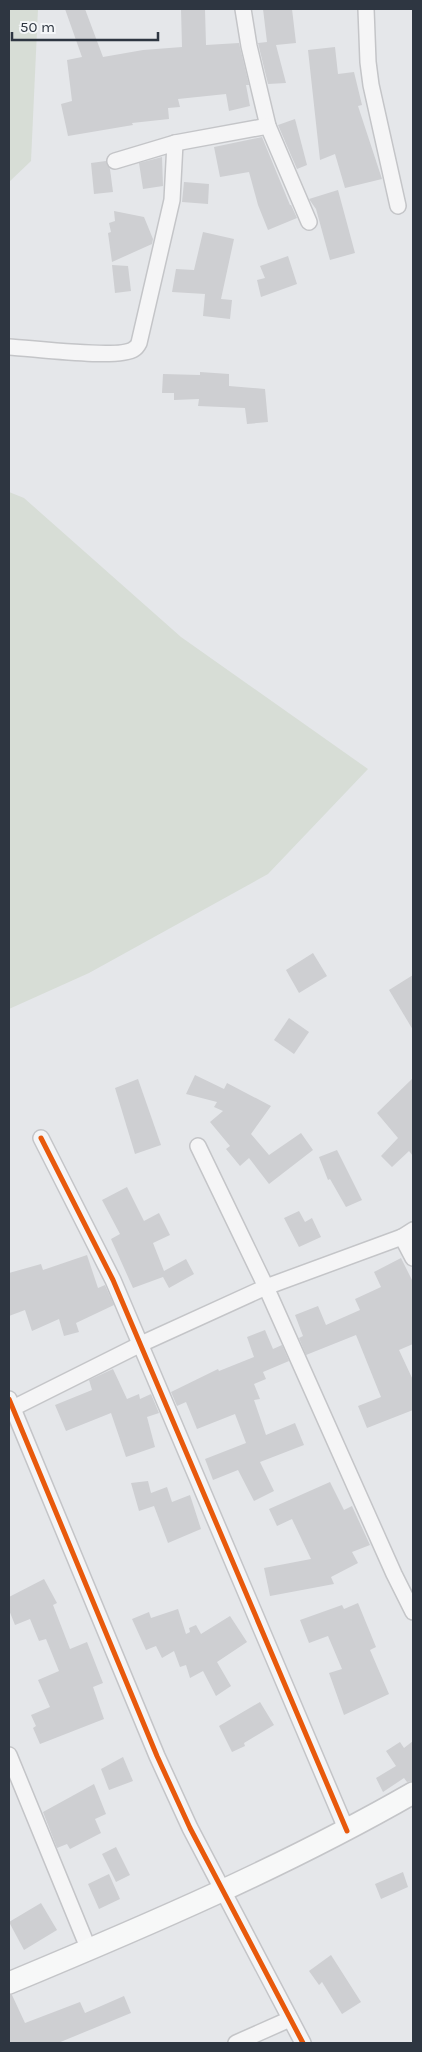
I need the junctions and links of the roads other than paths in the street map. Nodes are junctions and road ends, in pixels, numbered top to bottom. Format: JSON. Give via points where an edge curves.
{"nodes":[{"id":1,"x":243,"y":9,"type":"edge"},
{"id":2,"x":366,"y":9,"type":"edge"},
{"id":3,"x":268,"y":126,"type":"junction"},
{"id":4,"x":175,"y":143,"type":"junction"},
{"id":5,"x":115,"y":161,"type":"dead end"},
{"id":6,"x":398,"y":206,"type":"dead end"},
{"id":7,"x":309,"y":222,"type":"dead end"},
{"id":8,"x":9,"y":347,"type":"edge"},
{"id":9,"x":41,"y":1138,"type":"dead end"},
{"id":10,"x":198,"y":1146,"type":"dead end"},
{"id":11,"x":408,"y":1234,"type":"edge"},
{"id":12,"x":413,"y":1258,"type":"edge"},
{"id":13,"x":266,"y":1287,"type":"junction"},
{"id":14,"x":141,"y":1344,"type":"junction"},
{"id":15,"x":10,"y":1406,"type":"edge"},
{"id":16,"x":413,"y":1612,"type":"edge"},
{"id":17,"x":9,"y":1755,"type":"edge"},
{"id":18,"x":413,"y":1793,"type":"edge"},
{"id":19,"x":347,"y":1831,"type":"junction"},
{"id":20,"x":222,"y":1889,"type":"junction"},
{"id":21,"x":89,"y":1950,"type":"junction"},
{"id":22,"x":9,"y":1983,"type":"edge"},
{"id":23,"x":290,"y":2019,"type":"junction"},
{"id":24,"x":236,"y":2043,"type":"edge"},
{"id":25,"x":303,"y":2043,"type":"edge"}],
"edges":[{"from":1,"to":3,"type":"street"},
{"from":2,"to":6,"type":"street","via":[[371,85]]},
{"from":3,"to":4,"type":"street"},
{"from":3,"to":7,"type":"street"},
{"from":4,"to":5,"type":"street"},
{"from":4,"to":8,"type":"street","via":[[172,200],[153,290],[135,349],[92,354]]},
{"from":9,"to":14,"type":"street","via":[[113,1280]]},
{"from":10,"to":13,"type":"street"},
{"from":11,"to":12,"type":"street"},
{"from":11,"to":13,"type":"street"},
{"from":13,"to":14,"type":"street"},
{"from":13,"to":16,"type":"street"},
{"from":14,"to":15,"type":"street"},
{"from":14,"to":19,"type":"street"},
{"from":15,"to":20,"type":"street","via":[[157,1756]]},
{"from":17,"to":21,"type":"street"},
{"from":18,"to":19,"type":"main road"},
{"from":19,"to":20,"type":"main road"},
{"from":20,"to":21,"type":"main road"},
{"from":20,"to":23,"type":"street"},
{"from":21,"to":22,"type":"main road"},
{"from":23,"to":24,"type":"street"},
{"from":23,"to":25,"type":"street"}]}
